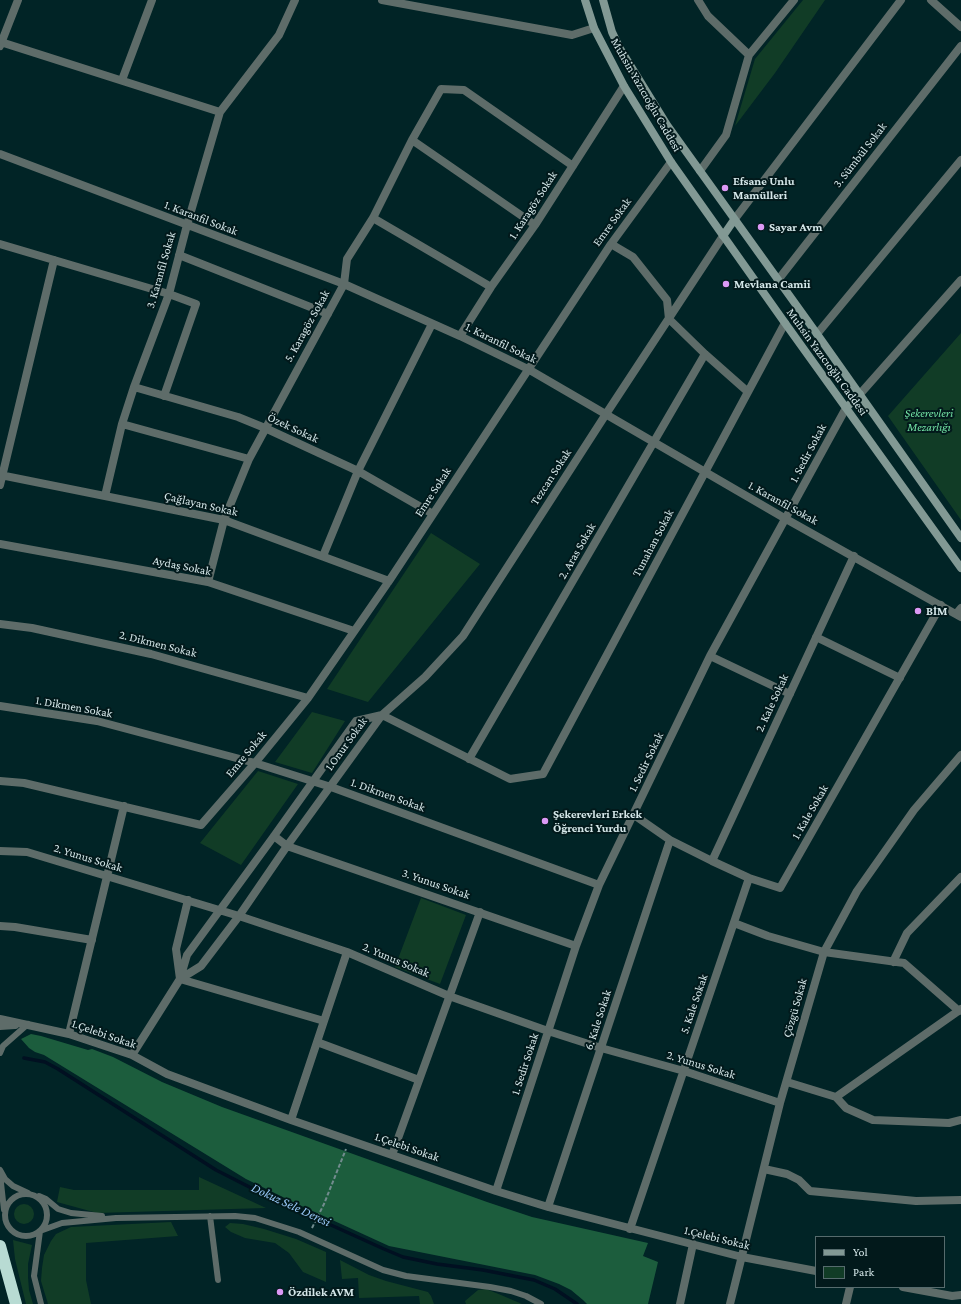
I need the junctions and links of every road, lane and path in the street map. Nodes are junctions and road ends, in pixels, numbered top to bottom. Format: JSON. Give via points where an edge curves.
{"nodes":[{"id":1,"x":18,"y":0,"type":"edge"},
{"id":2,"x":152,"y":0,"type":"edge"},
{"id":3,"x":295,"y":0,"type":"edge"},
{"id":4,"x":382,"y":0,"type":"edge"},
{"id":5,"x":585,"y":0,"type":"edge"},
{"id":6,"x":603,"y":0,"type":"edge"},
{"id":7,"x":698,"y":0,"type":"edge"},
{"id":8,"x":794,"y":0,"type":"edge"},
{"id":9,"x":901,"y":0,"type":"edge"},
{"id":10,"x":932,"y":0,"type":"edge"},
{"id":11,"x":961,"y":27,"type":"edge"},
{"id":12,"x":594,"y":28,"type":"junction"},
{"id":13,"x":1,"y":44,"type":"edge"},
{"id":14,"x":961,"y":46,"type":"edge"},
{"id":15,"x":749,"y":54,"type":"junction"},
{"id":16,"x":122,"y":80,"type":"junction"},
{"id":17,"x":624,"y":86,"type":"junction"},
{"id":18,"x":220,"y":112,"type":"junction"},
{"id":19,"x":412,"y":140,"type":"junction"},
{"id":20,"x":0,"y":154,"type":"edge"},
{"id":21,"x":961,"y":160,"type":"edge"},
{"id":22,"x":671,"y":162,"type":"junction"},
{"id":23,"x":573,"y":166,"type":"junction"},
{"id":24,"x":700,"y":171,"type":"junction"},
{"id":25,"x":373,"y":218,"type":"junction"},
{"id":26,"x":734,"y":220,"type":"junction"},
{"id":27,"x":187,"y":225,"type":"junction"},
{"id":28,"x":535,"y":225,"type":"junction"},
{"id":29,"x":723,"y":236,"type":"junction"},
{"id":30,"x":0,"y":244,"type":"edge"},
{"id":31,"x":611,"y":244,"type":"junction"},
{"id":32,"x":179,"y":255,"type":"junction"},
{"id":33,"x":54,"y":260,"type":"junction"},
{"id":34,"x":778,"y":280,"type":"junction"},
{"id":35,"x":961,"y":280,"type":"edge"},
{"id":36,"x":344,"y":284,"type":"junction"},
{"id":37,"x":491,"y":287,"type":"junction"},
{"id":38,"x":169,"y":294,"type":"junction"},
{"id":39,"x":328,"y":314,"type":"junction"},
{"id":40,"x":669,"y":319,"type":"junction"},
{"id":41,"x":432,"y":324,"type":"junction"},
{"id":42,"x":785,"y":324,"type":"junction"},
{"id":43,"x":817,"y":334,"type":"junction"},
{"id":44,"x":460,"y":336,"type":"junction"},
{"id":45,"x":705,"y":354,"type":"junction"},
{"id":46,"x":528,"y":369,"type":"junction"},
{"id":47,"x":134,"y":387,"type":"junction"},
{"id":48,"x":748,"y":392,"type":"junction"},
{"id":49,"x":860,"y":394,"type":"junction"},
{"id":50,"x":164,"y":396,"type":"junction"},
{"id":51,"x":846,"y":408,"type":"junction"},
{"id":52,"x":606,"y":414,"type":"junction"},
{"id":53,"x":122,"y":424,"type":"junction"},
{"id":54,"x":265,"y":428,"type":"junction"},
{"id":55,"x":654,"y":442,"type":"junction"},
{"id":56,"x":249,"y":459,"type":"junction"},
{"id":57,"x":358,"y":471,"type":"junction"},
{"id":58,"x":705,"y":472,"type":"junction"},
{"id":59,"x":1,"y":475,"type":"edge"},
{"id":60,"x":0,"y":485,"type":"edge"},
{"id":61,"x":105,"y":496,"type":"junction"},
{"id":62,"x":433,"y":514,"type":"junction"},
{"id":63,"x":786,"y":519,"type":"junction"},
{"id":64,"x":224,"y":520,"type":"junction"},
{"id":65,"x":961,"y":538,"type":"edge"},
{"id":66,"x":0,"y":544,"type":"edge"},
{"id":67,"x":323,"y":556,"type":"junction"},
{"id":68,"x":854,"y":556,"type":"junction"},
{"id":69,"x":961,"y":568,"type":"edge"},
{"id":70,"x":389,"y":581,"type":"junction"},
{"id":71,"x":208,"y":582,"type":"junction"},
{"id":72,"x":941,"y":606,"type":"junction"},
{"id":73,"x":959,"y":613,"type":"edge"},
{"id":74,"x":0,"y":624,"type":"edge"},
{"id":75,"x":354,"y":631,"type":"junction"},
{"id":76,"x":816,"y":637,"type":"junction"},
{"id":77,"x":710,"y":656,"type":"junction"},
{"id":78,"x":900,"y":678,"type":"junction"},
{"id":79,"x":790,"y":694,"type":"junction"},
{"id":80,"x":308,"y":698,"type":"junction"},
{"id":81,"x":0,"y":706,"type":"edge"},
{"id":82,"x":382,"y":715,"type":"junction"},
{"id":83,"x":961,"y":755,"type":"edge"},
{"id":84,"x":469,"y":759,"type":"junction"},
{"id":85,"x":255,"y":763,"type":"junction"},
{"id":86,"x":0,"y":781,"type":"edge"},
{"id":87,"x":313,"y":781,"type":"junction"},
{"id":88,"x":331,"y":787,"type":"junction"},
{"id":89,"x":124,"y":806,"type":"junction"},
{"id":90,"x":634,"y":815,"type":"junction"},
{"id":91,"x":274,"y":836,"type":"junction"},
{"id":92,"x":670,"y":840,"type":"junction"},
{"id":93,"x":287,"y":846,"type":"junction"},
{"id":94,"x":0,"y":851,"type":"edge"},
{"id":95,"x":712,"y":861,"type":"junction"},
{"id":96,"x":108,"y":876,"type":"junction"},
{"id":97,"x":961,"y":877,"type":"edge"},
{"id":98,"x":749,"y":878,"type":"junction"},
{"id":99,"x":599,"y":885,"type":"junction"},
{"id":100,"x":188,"y":900,"type":"junction"},
{"id":101,"x":220,"y":910,"type":"junction"},
{"id":102,"x":480,"y":912,"type":"junction"},
{"id":103,"x":239,"y":916,"type":"junction"},
{"id":104,"x":734,"y":923,"type":"junction"},
{"id":105,"x":0,"y":926,"type":"edge"},
{"id":106,"x":92,"y":940,"type":"junction"},
{"id":107,"x":576,"y":946,"type":"junction"},
{"id":108,"x":347,"y":952,"type":"junction"},
{"id":109,"x":824,"y":952,"type":"junction"},
{"id":110,"x":893,"y":962,"type":"junction"},
{"id":111,"x":180,"y":979,"type":"junction"},
{"id":112,"x":449,"y":996,"type":"junction"},
{"id":113,"x":960,"y":1010,"type":"edge"},
{"id":114,"x":0,"y":1019,"type":"edge"},
{"id":115,"x":324,"y":1021,"type":"junction"},
{"id":116,"x":28,"y":1024,"type":"junction"},
{"id":117,"x":0,"y":1026,"type":"edge"},
{"id":118,"x":548,"y":1031,"type":"junction"},
{"id":119,"x":69,"y":1034,"type":"junction"},
{"id":120,"x":317,"y":1042,"type":"junction"},
{"id":121,"x":601,"y":1048,"type":"junction"},
{"id":122,"x":0,"y":1053,"type":"edge"},
{"id":123,"x":132,"y":1055,"type":"junction"},
{"id":124,"x":684,"y":1071,"type":"junction"},
{"id":125,"x":419,"y":1080,"type":"junction"},
{"id":126,"x":787,"y":1082,"type":"junction"},
{"id":127,"x":836,"y":1097,"type":"junction"},
{"id":128,"x":780,"y":1103,"type":"junction"},
{"id":129,"x":291,"y":1120,"type":"junction"},
{"id":130,"x":961,"y":1120,"type":"edge"},
{"id":131,"x":350,"y":1140,"type":"junction"},
{"id":132,"x":392,"y":1155,"type":"junction"},
{"id":133,"x":764,"y":1169,"type":"junction"},
{"id":134,"x":0,"y":1170,"type":"edge"},
{"id":135,"x":0,"y":1174,"type":"edge"},
{"id":136,"x":496,"y":1191,"type":"junction"},
{"id":137,"x":33,"y":1195,"type":"junction"},
{"id":138,"x":961,"y":1200,"type":"edge"},
{"id":139,"x":548,"y":1207,"type":"junction"},
{"id":140,"x":5,"y":1215,"type":"junction"},
{"id":141,"x":210,"y":1216,"type":"junction"},
{"id":142,"x":116,"y":1218,"type":"junction"},
{"id":143,"x":630,"y":1229,"type":"junction"},
{"id":144,"x":40,"y":1231,"type":"junction"},
{"id":145,"x":307,"y":1236,"type":"junction"},
{"id":146,"x":693,"y":1244,"type":"junction"},
{"id":147,"x":0,"y":1246,"type":"edge"},
{"id":148,"x":742,"y":1257,"type":"junction"},
{"id":149,"x":815,"y":1271,"type":"edge"},
{"id":150,"x":218,"y":1280,"type":"dead end"},
{"id":151,"x":850,"y":1288,"type":"edge"},
{"id":152,"x":908,"y":1288,"type":"edge"},
{"id":153,"x":961,"y":1295,"type":"edge"},
{"id":154,"x":16,"y":1304,"type":"edge"},
{"id":155,"x":41,"y":1304,"type":"edge"},
{"id":156,"x":542,"y":1304,"type":"edge"},
{"id":157,"x":680,"y":1304,"type":"edge"},
{"id":158,"x":730,"y":1304,"type":"edge"},
{"id":159,"x":846,"y":1304,"type":"edge"}],
"edges":[{"from":1,"to":13,"type":"street"},
{"from":2,"to":16,"type":"street"},
{"from":3,"to":18,"type":"street","name":"3. Karanfil Sokak","via":[[279,35]]},
{"from":4,"to":12,"type":"street","via":[[572,36]]},
{"from":5,"to":12,"type":"street","name":"Muhsin Yazıcıoğlu Caddesi"},
{"from":6,"to":24,"type":"street","name":"Muhsin Yazıcıoğlu Caddesi","via":[[612,32],[627,63]]},
{"from":7,"to":15,"type":"street","via":[[708,16]]},
{"from":8,"to":15,"type":"street"},
{"from":9,"to":26,"type":"street"},
{"from":10,"to":11,"type":"street"},
{"from":12,"to":17,"type":"street","name":"Muhsin Yazıcıoğlu Caddesi"},
{"from":13,"to":16,"type":"street"},
{"from":14,"to":34,"type":"street","name":"3. Sümbül Sokak"},
{"from":15,"to":24,"type":"street","via":[[726,135]]},
{"from":16,"to":18,"type":"street"},
{"from":17,"to":22,"type":"street","name":"Muhsin Yazıcıoğlu Caddesi"},
{"from":17,"to":23,"type":"street","name":"1. Karagöz Sokak"},
{"from":18,"to":27,"type":"street","name":"3. Karanfil Sokak"},
{"from":19,"to":23,"type":"street","name":"5. Karagöz Sokak","via":[[441,89],[464,90]]},
{"from":19,"to":25,"type":"street","name":"5. Karagöz Sokak"},
{"from":19,"to":28,"type":"street"},
{"from":20,"to":27,"type":"street","name":"1. Karanfil Sokak"},
{"from":21,"to":43,"type":"street"},
{"from":22,"to":29,"type":"street","name":"Muhsin Yazıcıoğlu Caddesi"},
{"from":22,"to":31,"type":"street","name":"Emre Sokak"},
{"from":23,"to":28,"type":"street","name":"1. Karagöz Sokak"},
{"from":24,"to":26,"type":"street","name":"Muhsin Yazıcıoğlu Caddesi"},
{"from":25,"to":36,"type":"street","name":"5. Karagöz Sokak","via":[[347,260]]},
{"from":25,"to":37,"type":"street"},
{"from":26,"to":29,"type":"street"},
{"from":26,"to":34,"type":"street","name":"Muhsin Yazıcıoğlu Caddesi"},
{"from":27,"to":32,"type":"street","name":"3. Karanfil Sokak"},
{"from":27,"to":36,"type":"street","name":"1. Karanfil Sokak"},
{"from":28,"to":37,"type":"street","name":"1. Karagöz Sokak"},
{"from":29,"to":40,"type":"street","name":"Tezcan Sokak"},
{"from":29,"to":42,"type":"street","name":"Muhsin Yazıcıoğlu Caddesi"},
{"from":30,"to":33,"type":"street"},
{"from":31,"to":40,"type":"street","via":[[633,257],[667,300]]},
{"from":31,"to":46,"type":"street","name":"Emre Sokak"},
{"from":32,"to":38,"type":"street","name":"3. Karanfil Sokak"},
{"from":32,"to":39,"type":"street"},
{"from":33,"to":38,"type":"street"},
{"from":33,"to":59,"type":"street"},
{"from":34,"to":43,"type":"street","name":"Muhsin Yazıcıoğlu Caddesi"},
{"from":35,"to":49,"type":"street"},
{"from":36,"to":39,"type":"street","name":"5. Karagöz Sokak"},
{"from":36,"to":41,"type":"street","name":"1. Karanfil Sokak"},
{"from":37,"to":44,"type":"street","name":"1. Karagöz Sokak"},
{"from":38,"to":47,"type":"street","name":"3. Karanfil Sokak"},
{"from":38,"to":50,"type":"street","via":[[196,304]]},
{"from":39,"to":54,"type":"street","name":"5. Karagöz Sokak"},
{"from":40,"to":45,"type":"street"},
{"from":40,"to":52,"type":"street","name":"Tezcan Sokak"},
{"from":41,"to":44,"type":"street","name":"1. Karanfil Sokak"},
{"from":41,"to":57,"type":"street"},
{"from":42,"to":48,"type":"street","name":"Tunahan Sokak"},
{"from":42,"to":51,"type":"street","name":"Muhsin Yazıcıoğlu Caddesi"},
{"from":43,"to":49,"type":"street","name":"Muhsin Yazıcıoğlu Caddesi"},
{"from":44,"to":46,"type":"street","name":"1. Karanfil Sokak"},
{"from":45,"to":48,"type":"street"},
{"from":45,"to":55,"type":"street","name":"2. Aras Sokak"},
{"from":46,"to":52,"type":"street","name":"1. Karanfil Sokak"},
{"from":46,"to":62,"type":"street","name":"Emre Sokak"},
{"from":47,"to":50,"type":"street","name":"Özek Sokak"},
{"from":47,"to":53,"type":"street","name":"3. Karanfil Sokak"},
{"from":48,"to":58,"type":"street","name":"Tunahan Sokak"},
{"from":49,"to":51,"type":"street"},
{"from":49,"to":65,"type":"street","name":"Muhsin Yazıcıoğlu Caddesi"},
{"from":50,"to":54,"type":"street","name":"Özek Sokak","via":[[238,417]]},
{"from":51,"to":63,"type":"street","name":"1. Sedir Sokak"},
{"from":51,"to":69,"type":"street","name":"Muhsin Yazıcıoğlu Caddesi"},
{"from":52,"to":55,"type":"street","name":"1. Karanfil Sokak"},
{"from":52,"to":82,"type":"street","name":"Tezcan Sokak","via":[[463,636],[425,678]]},
{"from":53,"to":56,"type":"street"},
{"from":53,"to":61,"type":"street","name":"3. Karanfil Sokak"},
{"from":54,"to":56,"type":"street","name":"5. Karagöz Sokak"},
{"from":54,"to":57,"type":"street","name":"Özek Sokak"},
{"from":55,"to":58,"type":"street","name":"1. Karanfil Sokak"},
{"from":55,"to":84,"type":"street","name":"2. Aras Sokak"},
{"from":56,"to":64,"type":"street","name":"5. Karagöz Sokak"},
{"from":57,"to":62,"type":"street","name":"Özek Sokak"},
{"from":57,"to":67,"type":"street"},
{"from":58,"to":63,"type":"street","name":"1. Karanfil Sokak"},
{"from":58,"to":84,"type":"street","name":"Tunahan Sokak","via":[[543,774],[510,779]]},
{"from":59,"to":60,"type":"street"},
{"from":59,"to":61,"type":"street","name":"Çağlayan Sokak"},
{"from":61,"to":64,"type":"street","name":"Çağlayan Sokak"},
{"from":62,"to":70,"type":"street","name":"Emre Sokak"},
{"from":63,"to":68,"type":"street","name":"1. Karanfil Sokak"},
{"from":63,"to":77,"type":"street","name":"1. Sedir Sokak"},
{"from":64,"to":67,"type":"street","name":"Çağlayan Sokak"},
{"from":64,"to":71,"type":"street","name":"5. Karagöz Sokak"},
{"from":66,"to":71,"type":"street","name":"Aydaş Sokak"},
{"from":67,"to":70,"type":"street","name":"Çağlayan Sokak"},
{"from":68,"to":72,"type":"street","name":"1. Karanfil Sokak"},
{"from":68,"to":76,"type":"street","name":"2. Kale Sokak"},
{"from":70,"to":75,"type":"street","name":"Emre Sokak"},
{"from":71,"to":75,"type":"street","name":"Aydaş Sokak"},
{"from":72,"to":73,"type":"street","name":"1. Karanfil Sokak"},
{"from":72,"to":78,"type":"street","name":"1. Kale Sokak"},
{"from":74,"to":80,"type":"street","name":"2. Dikmen Sokak","via":[[32,628],[152,654]]},
{"from":75,"to":80,"type":"street","name":"Emre Sokak"},
{"from":76,"to":78,"type":"street"},
{"from":76,"to":79,"type":"street","name":"2. Kale Sokak"},
{"from":77,"to":79,"type":"street"},
{"from":77,"to":90,"type":"street","name":"1. Sedir Sokak"},
{"from":78,"to":98,"type":"street","name":"1. Kale Sokak","via":[[780,888]]},
{"from":79,"to":95,"type":"street","name":"2. Kale Sokak"},
{"from":80,"to":85,"type":"street","name":"Emre Sokak"},
{"from":81,"to":85,"type":"street","name":"1. Dikmen Sokak","via":[[98,721]]},
{"from":82,"to":84,"type":"street"},
{"from":82,"to":87,"type":"street","name":"1.Onur Sokak","via":[[356,721]]},
{"from":82,"to":88,"type":"street","name":"1.Onur Sokak"},
{"from":83,"to":109,"type":"street","name":"Çözgü Sokak","via":[[914,810],[857,891]]},
{"from":85,"to":87,"type":"street","name":"1. Dikmen Sokak"},
{"from":85,"to":89,"type":"street","name":"Emre Sokak","via":[[201,825]]},
{"from":86,"to":89,"type":"street","via":[[24,783]]},
{"from":87,"to":88,"type":"street","name":"1. Dikmen Sokak"},
{"from":87,"to":91,"type":"street","name":"1.Onur Sokak"},
{"from":88,"to":93,"type":"street","name":"1.Onur Sokak"},
{"from":88,"to":99,"type":"street","name":"1. Dikmen Sokak"},
{"from":89,"to":96,"type":"street"},
{"from":90,"to":92,"type":"street","name":"1. Kale Sokak"},
{"from":90,"to":99,"type":"street","name":"1. Sedir Sokak"},
{"from":91,"to":93,"type":"street","name":"3. Yunus Sokak"},
{"from":91,"to":101,"type":"street","name":"1.Onur Sokak"},
{"from":92,"to":95,"type":"street","name":"1. Kale Sokak"},
{"from":92,"to":121,"type":"street","name":"6. Kale Sokak"},
{"from":93,"to":102,"type":"street","name":"3. Yunus Sokak"},
{"from":93,"to":103,"type":"street","name":"1.Onur Sokak"},
{"from":94,"to":96,"type":"street","name":"2. Yunus Sokak","via":[[28,852]]},
{"from":95,"to":98,"type":"street","name":"1. Kale Sokak"},
{"from":96,"to":100,"type":"street","name":"2. Yunus Sokak"},
{"from":96,"to":106,"type":"street"},
{"from":97,"to":110,"type":"street","via":[[907,933]]},
{"from":98,"to":104,"type":"street","name":"5. Kale Sokak"},
{"from":99,"to":107,"type":"street","name":"1. Sedir Sokak"},
{"from":100,"to":101,"type":"street","name":"2. Yunus Sokak"},
{"from":100,"to":111,"type":"street","via":[[176,949]]},
{"from":101,"to":103,"type":"street","name":"2. Yunus Sokak"},
{"from":101,"to":111,"type":"street","name":"1.Onur Sokak","via":[[186,955]]},
{"from":102,"to":107,"type":"street","name":"3. Yunus Sokak"},
{"from":102,"to":112,"type":"street"},
{"from":103,"to":108,"type":"street","name":"2. Yunus Sokak"},
{"from":103,"to":111,"type":"street","name":"1.Onur Sokak","via":[[201,966]]},
{"from":104,"to":109,"type":"street"},
{"from":104,"to":124,"type":"street","name":"5. Kale Sokak"},
{"from":105,"to":106,"type":"street"},
{"from":106,"to":119,"type":"street"},
{"from":107,"to":118,"type":"street","name":"1. Sedir Sokak"},
{"from":108,"to":112,"type":"street","name":"2. Yunus Sokak"},
{"from":108,"to":115,"type":"street"},
{"from":109,"to":110,"type":"street"},
{"from":109,"to":126,"type":"street","name":"Çözgü Sokak"},
{"from":110,"to":113,"type":"street","via":[[904,963]]},
{"from":111,"to":115,"type":"street"},
{"from":111,"to":123,"type":"street","name":"1.Onur Sokak"},
{"from":112,"to":118,"type":"street","name":"2. Yunus Sokak"},
{"from":112,"to":125,"type":"street"},
{"from":113,"to":127,"type":"street"},
{"from":114,"to":116,"type":"street","name":"1.Çelebi Sokak"},
{"from":115,"to":120,"type":"street"},
{"from":116,"to":117,"type":"street"},
{"from":116,"to":119,"type":"street","name":"1.Çelebi Sokak"},
{"from":116,"to":122,"type":"lane","via":[[3,1046]]},
{"from":118,"to":121,"type":"street","name":"2. Yunus Sokak"},
{"from":118,"to":136,"type":"street","name":"1. Sedir Sokak"},
{"from":119,"to":123,"type":"street","name":"1.Çelebi Sokak"},
{"from":120,"to":125,"type":"street"},
{"from":120,"to":129,"type":"street"},
{"from":121,"to":124,"type":"street","name":"2. Yunus Sokak"},
{"from":121,"to":139,"type":"street","name":"6. Kale Sokak"},
{"from":123,"to":129,"type":"street","name":"1.Çelebi Sokak","via":[[167,1074]]},
{"from":124,"to":128,"type":"street","name":"2. Yunus Sokak"},
{"from":124,"to":143,"type":"street","name":"5. Kale Sokak"},
{"from":125,"to":132,"type":"street"},
{"from":126,"to":127,"type":"street"},
{"from":126,"to":128,"type":"street","name":"Çözgü Sokak"},
{"from":127,"to":130,"type":"street","via":[[846,1108],[873,1120],[948,1124]]},
{"from":128,"to":133,"type":"street","name":"Çözgü Sokak"},
{"from":129,"to":131,"type":"street","name":"1.Çelebi Sokak"},
{"from":131,"to":132,"type":"street","name":"1.Çelebi Sokak"},
{"from":131,"to":145,"type":"path","via":[[324,1204]]},
{"from":132,"to":136,"type":"street","name":"1.Çelebi Sokak"},
{"from":133,"to":138,"type":"street","via":[[787,1174],[799,1180],[810,1191],[916,1201]]},
{"from":133,"to":148,"type":"street","name":"Çözgü Sokak"},
{"from":134,"to":137,"type":"lane","via":[[13,1186]]},
{"from":135,"to":140,"type":"lane"},
{"from":136,"to":139,"type":"street","name":"1.Çelebi Sokak"},
{"from":137,"to":140,"type":"lane","via":[[22,1194],[11,1199]]},
{"from":137,"to":142,"type":"lane","via":[[71,1213]]},
{"from":137,"to":144,"type":"lane","via":[[42,1201],[47,1211],[46,1222]]},
{"from":139,"to":143,"type":"street","name":"1.Çelebi Sokak"},
{"from":140,"to":144,"type":"lane","via":[[9,1227],[20,1235],[27,1236]]},
{"from":141,"to":142,"type":"lane"},
{"from":141,"to":145,"type":"lane","via":[[255,1218]]},
{"from":141,"to":150,"type":"lane"},
{"from":142,"to":144,"type":"lane","via":[[62,1223]]},
{"from":143,"to":146,"type":"street","name":"1.Çelebi Sokak"},
{"from":144,"to":155,"type":"lane","via":[[34,1276]]},
{"from":145,"to":156,"type":"lane","via":[[383,1270],[406,1276],[511,1291]]},
{"from":146,"to":148,"type":"street","name":"1.Çelebi Sokak"},
{"from":146,"to":157,"type":"street"},
{"from":147,"to":154,"type":"highway"},
{"from":148,"to":149,"type":"street","name":"1.Çelebi Sokak"},
{"from":148,"to":158,"type":"street","name":"Çözgü Sokak"},
{"from":151,"to":159,"type":"street"},
{"from":152,"to":153,"type":"street","via":[[952,1296]]}]}
